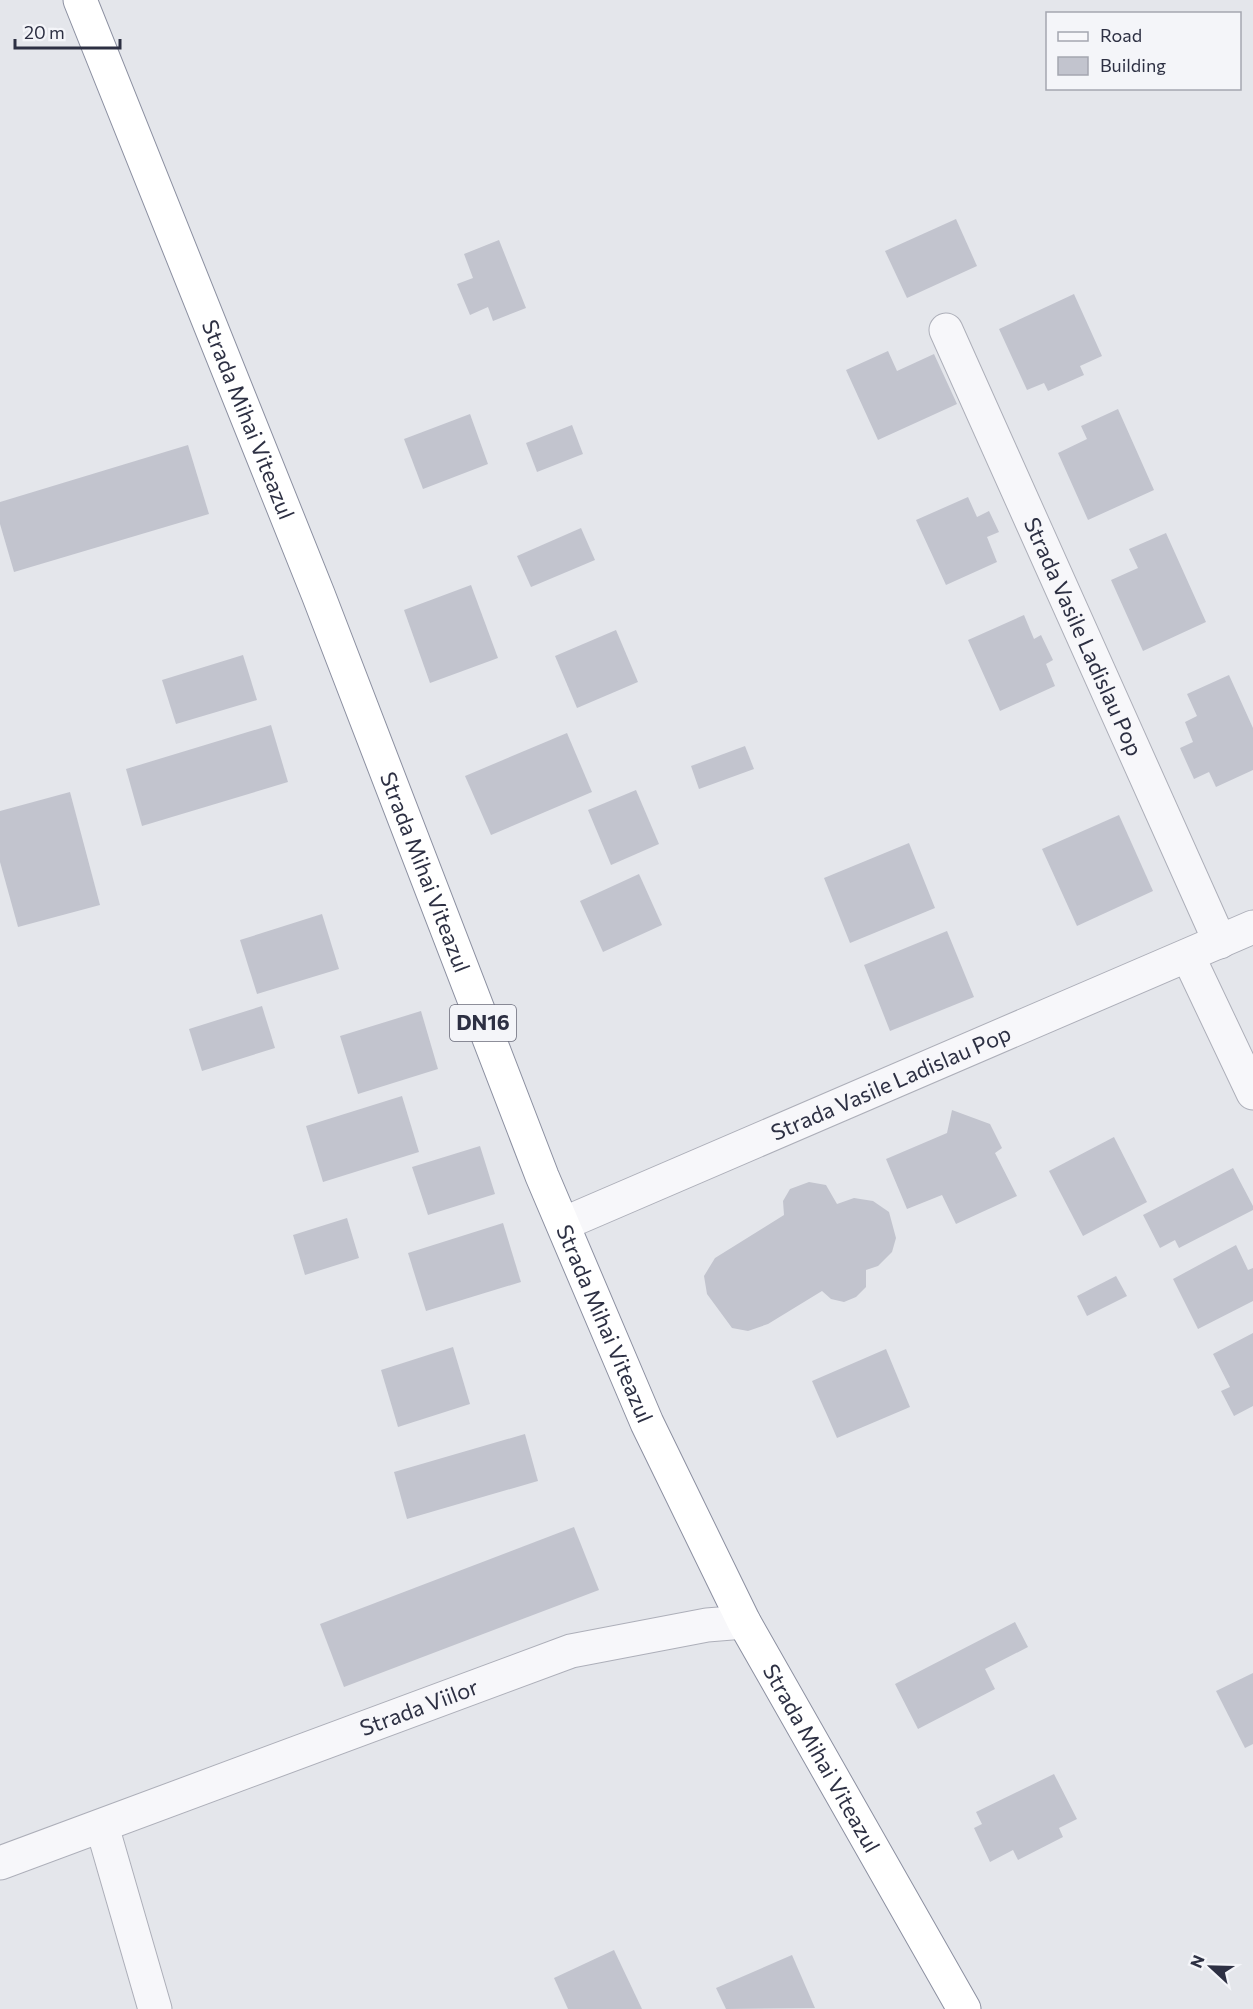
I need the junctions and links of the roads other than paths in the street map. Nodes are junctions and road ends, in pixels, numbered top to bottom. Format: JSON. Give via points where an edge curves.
{"nodes":[{"id":1,"x":80,"y":0,"type":"edge"},
{"id":2,"x":946,"y":330,"type":"dead end"},
{"id":3,"x":1253,"y":927,"type":"edge"},
{"id":4,"x":1221,"y":942,"type":"junction"},
{"id":5,"x":1188,"y":956,"type":"junction"},
{"id":6,"x":1253,"y":1093,"type":"edge"},
{"id":7,"x":563,"y":1224,"type":"junction"},
{"id":8,"x":744,"y":1622,"type":"junction"},
{"id":9,"x":102,"y":1826,"type":"junction"},
{"id":10,"x":0,"y":1863,"type":"edge"},
{"id":11,"x":155,"y":2009,"type":"edge"},
{"id":12,"x":964,"y":2009,"type":"edge"}],
"edges":[{"from":1,"to":7,"type":"highway","name":"Strada Mihai Viteazul","number":"DN16","via":[[318,594]]},
{"from":2,"to":4,"type":"street","name":"Strada Vasile Ladislau Pop"},
{"from":3,"to":4,"type":"street","name":"Strada Vasile Ladislau Pop"},
{"from":4,"to":5,"type":"street","name":"Strada Vasile Ladislau Pop"},
{"from":5,"to":6,"type":"street"},
{"from":5,"to":7,"type":"street","name":"Strada Vasile Ladislau Pop"},
{"from":7,"to":8,"type":"highway","name":"Strada Mihai Viteazul","number":"DN16","via":[[647,1424]]},
{"from":8,"to":9,"type":"street","name":"Strada Viilor","via":[[707,1625],[571,1651]]},
{"from":8,"to":12,"type":"highway","name":"Strada Mihai Viteazul","number":"DN16"},
{"from":9,"to":10,"type":"street","name":"Strada Viilor"},
{"from":9,"to":11,"type":"street"}]}
